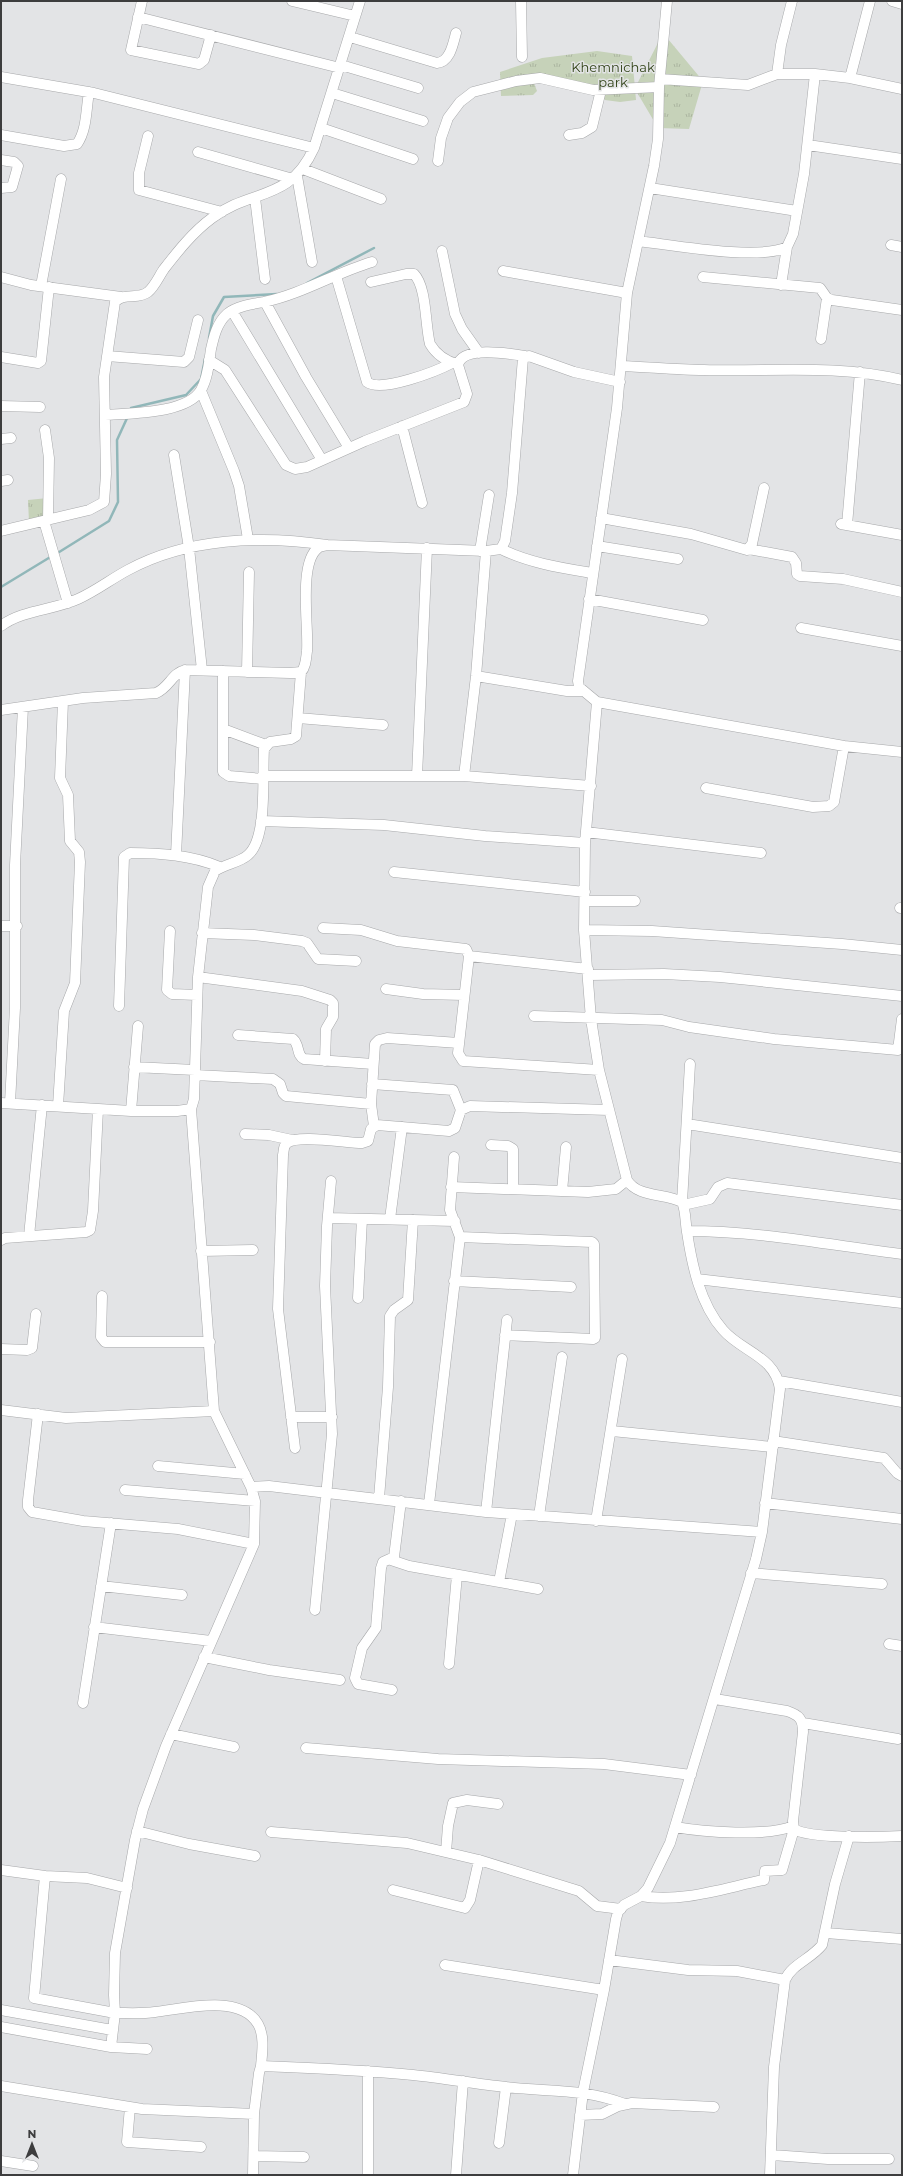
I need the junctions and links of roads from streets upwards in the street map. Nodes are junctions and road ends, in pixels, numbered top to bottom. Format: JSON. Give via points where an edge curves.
{"nodes":[{"id":1,"x":142,"y":1,"type":"edge"},
{"id":2,"x":292,"y":1,"type":"edge"},
{"id":3,"x":360,"y":1,"type":"edge"},
{"id":4,"x":521,"y":1,"type":"edge"},
{"id":5,"x":667,"y":1,"type":"edge"},
{"id":6,"x":792,"y":1,"type":"edge"},
{"id":7,"x":870,"y":1,"type":"edge"},
{"id":8,"x":892,"y":1,"type":"edge"},
{"id":9,"x":902,"y":4,"type":"edge"},
{"id":10,"x":355,"y":16,"type":"junction"},
{"id":11,"x":138,"y":17,"type":"junction"},
{"id":12,"x":456,"y":33,"type":"dead end"},
{"id":13,"x":211,"y":35,"type":"junction"},
{"id":14,"x":350,"y":37,"type":"junction"},
{"id":15,"x":522,"y":57,"type":"dead end"},
{"id":16,"x":340,"y":66,"type":"junction"},
{"id":17,"x":777,"y":74,"type":"junction"},
{"id":18,"x":815,"y":74,"type":"junction"},
{"id":19,"x":1,"y":77,"type":"edge"},
{"id":20,"x":850,"y":78,"type":"junction"},
{"id":21,"x":660,"y":83,"type":"junction"},
{"id":22,"x":418,"y":88,"type":"dead end"},
{"id":23,"x":902,"y":89,"type":"edge"},
{"id":24,"x":601,"y":90,"type":"junction"},
{"id":25,"x":89,"y":92,"type":"junction"},
{"id":26,"x":332,"y":93,"type":"junction"},
{"id":27,"x":423,"y":120,"type":"dead end"},
{"id":28,"x":321,"y":128,"type":"junction"},
{"id":29,"x":1,"y":134,"type":"edge"},
{"id":30,"x":569,"y":135,"type":"dead end"},
{"id":31,"x":148,"y":136,"type":"dead end"},
{"id":32,"x":808,"y":145,"type":"junction"},
{"id":33,"x":314,"y":148,"type":"junction"},
{"id":34,"x":198,"y":152,"type":"dead end"},
{"id":35,"x":413,"y":159,"type":"dead end"},
{"id":36,"x":902,"y":159,"type":"edge"},
{"id":37,"x":1,"y":160,"type":"edge"},
{"id":38,"x":438,"y":162,"type":"dead end"},
{"id":39,"x":297,"y":175,"type":"junction"},
{"id":40,"x":62,"y":179,"type":"dead end"},
{"id":41,"x":1,"y":188,"type":"edge"},
{"id":42,"x":650,"y":188,"type":"junction"},
{"id":43,"x":255,"y":198,"type":"junction"},
{"id":44,"x":381,"y":199,"type":"dead end"},
{"id":45,"x":797,"y":211,"type":"junction"},
{"id":46,"x":222,"y":212,"type":"junction"},
{"id":47,"x":638,"y":241,"type":"junction"},
{"id":48,"x":892,"y":245,"type":"dead end"},
{"id":49,"x":787,"y":247,"type":"junction"},
{"id":50,"x":902,"y":247,"type":"edge"},
{"id":51,"x":442,"y":252,"type":"dead end"},
{"id":52,"x":312,"y":262,"type":"dead end"},
{"id":53,"x":372,"y":262,"type":"dead end"},
{"id":54,"x":503,"y":271,"type":"dead end"},
{"id":55,"x":336,"y":276,"type":"junction"},
{"id":56,"x":1,"y":277,"type":"edge"},
{"id":57,"x":703,"y":277,"type":"dead end"},
{"id":58,"x":265,"y":279,"type":"dead end"},
{"id":59,"x":371,"y":282,"type":"dead end"},
{"id":60,"x":781,"y":284,"type":"junction"},
{"id":61,"x":45,"y":287,"type":"junction"},
{"id":62,"x":627,"y":293,"type":"junction"},
{"id":63,"x":121,"y":297,"type":"junction"},
{"id":64,"x":827,"y":298,"type":"junction"},
{"id":65,"x":266,"y":302,"type":"junction"},
{"id":66,"x":902,"y":310,"type":"edge"},
{"id":67,"x":232,"y":311,"type":"junction"},
{"id":68,"x":198,"y":320,"type":"dead end"},
{"id":69,"x":821,"y":339,"type":"dead end"},
{"id":70,"x":479,"y":353,"type":"junction"},
{"id":71,"x":108,"y":356,"type":"junction"},
{"id":72,"x":525,"y":356,"type":"junction"},
{"id":73,"x":1,"y":357,"type":"edge"},
{"id":74,"x":209,"y":360,"type":"junction"},
{"id":75,"x":455,"y":364,"type":"junction"},
{"id":76,"x":622,"y":366,"type":"junction"},
{"id":77,"x":860,"y":372,"type":"junction"},
{"id":78,"x":902,"y":380,"type":"edge"},
{"id":79,"x":620,"y":382,"type":"junction"},
{"id":80,"x":201,"y":391,"type":"junction"},
{"id":81,"x":1,"y":406,"type":"edge"},
{"id":82,"x":40,"y":407,"type":"dead end"},
{"id":83,"x":105,"y":415,"type":"junction"},
{"id":84,"x":402,"y":426,"type":"junction"},
{"id":85,"x":45,"y":430,"type":"dead end"},
{"id":86,"x":349,"y":448,"type":"junction"},
{"id":87,"x":174,"y":454,"type":"dead end"},
{"id":88,"x":322,"y":460,"type":"junction"},
{"id":89,"x":764,"y":488,"type":"dead end"},
{"id":90,"x":489,"y":495,"type":"dead end"},
{"id":91,"x":422,"y":503,"type":"dead end"},
{"id":92,"x":601,"y":518,"type":"junction"},
{"id":93,"x":46,"y":520,"type":"junction"},
{"id":94,"x":1,"y":531,"type":"edge"},
{"id":95,"x":902,"y":535,"type":"edge"},
{"id":96,"x":248,"y":540,"type":"junction"},
{"id":97,"x":327,"y":544,"type":"junction"},
{"id":98,"x":597,"y":546,"type":"junction"},
{"id":99,"x":189,"y":548,"type":"junction"},
{"id":100,"x":427,"y":548,"type":"junction"},
{"id":101,"x":501,"y":549,"type":"junction"},
{"id":102,"x":749,"y":549,"type":"junction"},
{"id":103,"x":483,"y":551,"type":"junction"},
{"id":104,"x":678,"y":559,"type":"dead end"},
{"id":105,"x":249,"y":572,"type":"dead end"},
{"id":106,"x":592,"y":573,"type":"junction"},
{"id":107,"x":902,"y":592,"type":"edge"},
{"id":108,"x":589,"y":599,"type":"junction"},
{"id":109,"x":68,"y":603,"type":"junction"},
{"id":110,"x":703,"y":620,"type":"dead end"},
{"id":111,"x":1,"y":626,"type":"edge"},
{"id":112,"x":801,"y":628,"type":"dead end"},
{"id":113,"x":902,"y":646,"type":"edge"},
{"id":114,"x":186,"y":670,"type":"junction"},
{"id":115,"x":202,"y":670,"type":"junction"},
{"id":116,"x":223,"y":671,"type":"junction"},
{"id":117,"x":247,"y":672,"type":"junction"},
{"id":118,"x":301,"y":672,"type":"junction"},
{"id":119,"x":476,"y":676,"type":"junction"},
{"id":120,"x":584,"y":691,"type":"junction"},
{"id":121,"x":63,"y":701,"type":"junction"},
{"id":122,"x":597,"y":702,"type":"junction"},
{"id":123,"x":23,"y":707,"type":"junction"},
{"id":124,"x":1,"y":710,"type":"edge"},
{"id":125,"x":298,"y":718,"type":"junction"},
{"id":126,"x":383,"y":725,"type":"dead end"},
{"id":127,"x":223,"y":729,"type":"junction"},
{"id":128,"x":266,"y":745,"type":"junction"},
{"id":129,"x":844,"y":746,"type":"junction"},
{"id":130,"x":902,"y":752,"type":"edge"},
{"id":131,"x":418,"y":776,"type":"junction"},
{"id":132,"x":464,"y":776,"type":"junction"},
{"id":133,"x":263,"y":777,"type":"junction"},
{"id":134,"x":591,"y":786,"type":"junction"},
{"id":135,"x":706,"y":788,"type":"dead end"},
{"id":136,"x":261,"y":821,"type":"junction"},
{"id":137,"x":586,"y":832,"type":"junction"},
{"id":138,"x":585,"y":843,"type":"junction"},
{"id":139,"x":761,"y":853,"type":"dead end"},
{"id":140,"x":176,"y":855,"type":"junction"},
{"id":141,"x":220,"y":867,"type":"junction"},
{"id":142,"x":394,"y":872,"type":"dead end"},
{"id":143,"x":584,"y":896,"type":"junction"},
{"id":144,"x":635,"y":901,"type":"dead end"},
{"id":145,"x":1,"y":926,"type":"edge"},
{"id":146,"x":16,"y":926,"type":"junction"},
{"id":147,"x":323,"y":928,"type":"dead end"},
{"id":148,"x":584,"y":930,"type":"junction"},
{"id":149,"x":170,"y":931,"type":"dead end"},
{"id":150,"x":202,"y":933,"type":"junction"},
{"id":151,"x":902,"y":950,"type":"edge"},
{"id":152,"x":469,"y":956,"type":"junction"},
{"id":153,"x":356,"y":961,"type":"dead end"},
{"id":154,"x":589,"y":972,"type":"junction"},
{"id":155,"x":198,"y":976,"type":"junction"},
{"id":156,"x":386,"y":989,"type":"dead end"},
{"id":157,"x":197,"y":995,"type":"junction"},
{"id":158,"x":464,"y":995,"type":"junction"},
{"id":159,"x":902,"y":996,"type":"edge"},
{"id":160,"x":119,"y":1006,"type":"dead end"},
{"id":161,"x":534,"y":1016,"type":"dead end"},
{"id":162,"x":591,"y":1019,"type":"junction"},
{"id":163,"x":902,"y":1019,"type":"edge"},
{"id":164,"x":138,"y":1026,"type":"dead end"},
{"id":165,"x":238,"y":1035,"type":"dead end"},
{"id":166,"x":459,"y":1043,"type":"junction"},
{"id":167,"x":900,"y":1051,"type":"edge"},
{"id":168,"x":325,"y":1061,"type":"junction"},
{"id":169,"x":373,"y":1064,"type":"junction"},
{"id":170,"x":690,"y":1064,"type":"dead end"},
{"id":171,"x":134,"y":1067,"type":"junction"},
{"id":172,"x":599,"y":1070,"type":"junction"},
{"id":173,"x":195,"y":1073,"type":"junction"},
{"id":174,"x":372,"y":1084,"type":"junction"},
{"id":175,"x":6,"y":1103,"type":"edge"},
{"id":176,"x":371,"y":1104,"type":"junction"},
{"id":177,"x":42,"y":1105,"type":"junction"},
{"id":178,"x":58,"y":1106,"type":"junction"},
{"id":179,"x":191,"y":1108,"type":"junction"},
{"id":180,"x":98,"y":1109,"type":"junction"},
{"id":181,"x":461,"y":1110,"type":"junction"},
{"id":182,"x":609,"y":1110,"type":"junction"},
{"id":183,"x":131,"y":1111,"type":"junction"},
{"id":184,"x":687,"y":1124,"type":"junction"},
{"id":185,"x":374,"y":1126,"type":"junction"},
{"id":186,"x":402,"y":1127,"type":"junction"},
{"id":187,"x":244,"y":1134,"type":"dead end"},
{"id":188,"x":292,"y":1140,"type":"junction"},
{"id":189,"x":491,"y":1145,"type":"dead end"},
{"id":190,"x":566,"y":1147,"type":"dead end"},
{"id":191,"x":454,"y":1157,"type":"dead end"},
{"id":192,"x":902,"y":1158,"type":"edge"},
{"id":193,"x":627,"y":1180,"type":"junction"},
{"id":194,"x":331,"y":1181,"type":"dead end"},
{"id":195,"x":451,"y":1187,"type":"junction"},
{"id":196,"x":513,"y":1190,"type":"junction"},
{"id":197,"x":562,"y":1191,"type":"junction"},
{"id":198,"x":682,"y":1203,"type":"junction"},
{"id":199,"x":902,"y":1205,"type":"edge"},
{"id":200,"x":328,"y":1218,"type":"junction"},
{"id":201,"x":362,"y":1219,"type":"junction"},
{"id":202,"x":390,"y":1219,"type":"junction"},
{"id":203,"x":413,"y":1220,"type":"junction"},
{"id":204,"x":455,"y":1221,"type":"junction"},
{"id":205,"x":687,"y":1231,"type":"junction"},
{"id":206,"x":29,"y":1236,"type":"junction"},
{"id":207,"x":460,"y":1237,"type":"junction"},
{"id":208,"x":1,"y":1240,"type":"edge"},
{"id":209,"x":253,"y":1250,"type":"dead end"},
{"id":210,"x":201,"y":1251,"type":"junction"},
{"id":211,"x":902,"y":1254,"type":"edge"},
{"id":212,"x":697,"y":1279,"type":"junction"},
{"id":213,"x":454,"y":1281,"type":"junction"},
{"id":214,"x":571,"y":1287,"type":"dead end"},
{"id":215,"x":102,"y":1296,"type":"dead end"},
{"id":216,"x":358,"y":1298,"type":"dead end"},
{"id":217,"x":902,"y":1303,"type":"edge"},
{"id":218,"x":36,"y":1314,"type":"dead end"},
{"id":219,"x":507,"y":1320,"type":"dead end"},
{"id":220,"x":505,"y":1335,"type":"junction"},
{"id":221,"x":210,"y":1342,"type":"junction"},
{"id":222,"x":1,"y":1349,"type":"edge"},
{"id":223,"x":562,"y":1357,"type":"dead end"},
{"id":224,"x":622,"y":1359,"type":"dead end"},
{"id":225,"x":779,"y":1380,"type":"junction"},
{"id":226,"x":902,"y":1402,"type":"edge"},
{"id":227,"x":1,"y":1410,"type":"edge"},
{"id":228,"x":214,"y":1411,"type":"junction"},
{"id":229,"x":38,"y":1414,"type":"junction"},
{"id":230,"x":291,"y":1417,"type":"junction"},
{"id":231,"x":332,"y":1417,"type":"junction"},
{"id":232,"x":612,"y":1431,"type":"junction"},
{"id":233,"x":773,"y":1444,"type":"junction"},
{"id":234,"x":295,"y":1448,"type":"dead end"},
{"id":235,"x":158,"y":1466,"type":"dead end"},
{"id":236,"x":244,"y":1474,"type":"junction"},
{"id":237,"x":902,"y":1476,"type":"edge"},
{"id":238,"x":251,"y":1487,"type":"junction"},
{"id":239,"x":125,"y":1490,"type":"dead end"},
{"id":240,"x":326,"y":1493,"type":"junction"},
{"id":241,"x":379,"y":1498,"type":"junction"},
{"id":242,"x":255,"y":1501,"type":"junction"},
{"id":243,"x":400,"y":1501,"type":"junction"},
{"id":244,"x":429,"y":1504,"type":"junction"},
{"id":245,"x":766,"y":1504,"type":"junction"},
{"id":246,"x":486,"y":1512,"type":"junction"},
{"id":247,"x":512,"y":1514,"type":"junction"},
{"id":248,"x":539,"y":1516,"type":"junction"},
{"id":249,"x":902,"y":1519,"type":"edge"},
{"id":250,"x":596,"y":1521,"type":"junction"},
{"id":251,"x":111,"y":1524,"type":"junction"},
{"id":252,"x":762,"y":1532,"type":"junction"},
{"id":253,"x":254,"y":1544,"type":"junction"},
{"id":254,"x":391,"y":1560,"type":"junction"},
{"id":255,"x":752,"y":1573,"type":"junction"},
{"id":256,"x":457,"y":1575,"type":"junction"},
{"id":257,"x":499,"y":1582,"type":"junction"},
{"id":258,"x":882,"y":1584,"type":"dead end"},
{"id":259,"x":101,"y":1586,"type":"junction"},
{"id":260,"x":538,"y":1590,"type":"dead end"},
{"id":261,"x":182,"y":1594,"type":"dead end"},
{"id":262,"x":315,"y":1610,"type":"dead end"},
{"id":263,"x":94,"y":1626,"type":"junction"},
{"id":264,"x":211,"y":1641,"type":"junction"},
{"id":265,"x":889,"y":1644,"type":"dead end"},
{"id":266,"x":902,"y":1646,"type":"edge"},
{"id":267,"x":204,"y":1657,"type":"junction"},
{"id":268,"x":449,"y":1664,"type":"dead end"},
{"id":269,"x":340,"y":1680,"type":"dead end"},
{"id":270,"x":392,"y":1690,"type":"dead end"},
{"id":271,"x":715,"y":1699,"type":"junction"},
{"id":272,"x":83,"y":1703,"type":"dead end"},
{"id":273,"x":803,"y":1723,"type":"junction"},
{"id":274,"x":171,"y":1734,"type":"junction"},
{"id":275,"x":898,"y":1739,"type":"dead end"},
{"id":276,"x":234,"y":1747,"type":"dead end"},
{"id":277,"x":306,"y":1748,"type":"dead end"},
{"id":278,"x":691,"y":1775,"type":"junction"},
{"id":279,"x":498,"y":1804,"type":"dead end"},
{"id":280,"x":675,"y":1827,"type":"junction"},
{"id":281,"x":794,"y":1828,"type":"junction"},
{"id":282,"x":137,"y":1831,"type":"junction"},
{"id":283,"x":271,"y":1832,"type":"dead end"},
{"id":284,"x":849,"y":1836,"type":"junction"},
{"id":285,"x":902,"y":1836,"type":"edge"},
{"id":286,"x":446,"y":1852,"type":"junction"},
{"id":287,"x":255,"y":1856,"type":"dead end"},
{"id":288,"x":479,"y":1860,"type":"junction"},
{"id":289,"x":1,"y":1870,"type":"edge"},
{"id":290,"x":45,"y":1876,"type":"junction"},
{"id":291,"x":127,"y":1888,"type":"junction"},
{"id":292,"x":393,"y":1890,"type":"dead end"},
{"id":293,"x":641,"y":1896,"type":"junction"},
{"id":294,"x":621,"y":1909,"type":"junction"},
{"id":295,"x":826,"y":1933,"type":"junction"},
{"id":296,"x":902,"y":1939,"type":"edge"},
{"id":297,"x":609,"y":1960,"type":"junction"},
{"id":298,"x":445,"y":1965,"type":"dead end"},
{"id":299,"x":785,"y":1980,"type":"junction"},
{"id":300,"x":604,"y":1990,"type":"junction"},
{"id":301,"x":1,"y":2010,"type":"edge"},
{"id":302,"x":115,"y":2013,"type":"junction"},
{"id":303,"x":1,"y":2027,"type":"edge"},
{"id":304,"x":112,"y":2030,"type":"junction"},
{"id":305,"x":111,"y":2047,"type":"junction"},
{"id":306,"x":147,"y":2049,"type":"dead end"},
{"id":307,"x":262,"y":2066,"type":"junction"},
{"id":308,"x":368,"y":2071,"type":"junction"},
{"id":309,"x":463,"y":2081,"type":"junction"},
{"id":310,"x":1,"y":2086,"type":"edge"},
{"id":311,"x":506,"y":2088,"type":"junction"},
{"id":312,"x":583,"y":2092,"type":"junction"},
{"id":313,"x":625,"y":2104,"type":"junction"},
{"id":314,"x":714,"y":2107,"type":"dead end"},
{"id":315,"x":130,"y":2108,"type":"junction"},
{"id":316,"x":254,"y":2114,"type":"junction"},
{"id":317,"x":580,"y":2115,"type":"junction"},
{"id":318,"x":499,"y":2143,"type":"dead end"},
{"id":319,"x":201,"y":2147,"type":"dead end"},
{"id":320,"x":772,"y":2155,"type":"junction"},
{"id":321,"x":254,"y":2156,"type":"junction"},
{"id":322,"x":304,"y":2158,"type":"dead end"},
{"id":323,"x":889,"y":2159,"type":"dead end"},
{"id":324,"x":1,"y":2161,"type":"edge"},
{"id":325,"x":34,"y":2166,"type":"dead end"},
{"id":326,"x":253,"y":2175,"type":"edge"},
{"id":327,"x":368,"y":2175,"type":"edge"},
{"id":328,"x":456,"y":2175,"type":"edge"},
{"id":329,"x":572,"y":2175,"type":"edge"},
{"id":330,"x":770,"y":2175,"type":"edge"}],
"edges":[{"from":1,"to":11,"type":"street"},
{"from":2,"to":10,"type":"street"},
{"from":3,"to":10,"type":"street"},
{"from":4,"to":15,"type":"street"},
{"from":5,"to":21,"type":"street"},
{"from":6,"to":17,"type":"street"},
{"from":7,"to":20,"type":"street"},
{"from":8,"to":9,"type":"street"},
{"from":10,"to":14,"type":"street"},
{"from":11,"to":13,"type":"street"},
{"from":11,"to":13,"type":"street","via":[[131,50],[199,64],[204,60]]},
{"from":12,"to":14,"type":"street","via":[[446,59],[437,63]]},
{"from":13,"to":16,"type":"street"},
{"from":14,"to":16,"type":"street"},
{"from":16,"to":22,"type":"street"},
{"from":16,"to":26,"type":"street"},
{"from":17,"to":18,"type":"street"},
{"from":17,"to":21,"type":"street","via":[[748,85]]},
{"from":18,"to":20,"type":"street"},
{"from":18,"to":32,"type":"street"},
{"from":19,"to":25,"type":"street"},
{"from":20,"to":23,"type":"street"},
{"from":21,"to":24,"type":"street"},
{"from":21,"to":42,"type":"street","via":[[658,139]]},
{"from":24,"to":30,"type":"street","via":[[592,127],[588,131]]},
{"from":24,"to":38,"type":"street","via":[[583,89],[540,78],[524,79],[473,92],[460,102],[448,118],[441,138]]},
{"from":25,"to":29,"type":"street","via":[[82,133],[77,144],[64,146]]},
{"from":25,"to":33,"type":"street"},
{"from":26,"to":27,"type":"street"},
{"from":26,"to":28,"type":"street"},
{"from":28,"to":33,"type":"street"},
{"from":28,"to":35,"type":"street"},
{"from":31,"to":46,"type":"street","via":[[139,173],[139,190]]},
{"from":32,"to":36,"type":"street"},
{"from":32,"to":45,"type":"street"},
{"from":33,"to":39,"type":"street"},
{"from":34,"to":39,"type":"street"},
{"from":37,"to":41,"type":"street","via":[[14,162],[18,166],[12,187]]},
{"from":39,"to":43,"type":"street","via":[[276,190]]},
{"from":39,"to":44,"type":"street"},
{"from":39,"to":52,"type":"street"},
{"from":40,"to":61,"type":"street"},
{"from":42,"to":45,"type":"street"},
{"from":42,"to":47,"type":"street"},
{"from":43,"to":46,"type":"street"},
{"from":43,"to":58,"type":"street"},
{"from":45,"to":49,"type":"street","via":[[792,238]]},
{"from":46,"to":63,"type":"street","via":[[187,241],[148,292]]},
{"from":47,"to":49,"type":"street","via":[[751,253],[772,252]]},
{"from":47,"to":62,"type":"street"},
{"from":48,"to":50,"type":"street"},
{"from":49,"to":60,"type":"street"},
{"from":51,"to":70,"type":"street","via":[[455,314]]},
{"from":53,"to":55,"type":"street"},
{"from":54,"to":62,"type":"street"},
{"from":55,"to":65,"type":"street"},
{"from":55,"to":75,"type":"street","via":[[367,382],[374,385],[393,383]]},
{"from":56,"to":61,"type":"street"},
{"from":57,"to":60,"type":"street"},
{"from":59,"to":75,"type":"street","via":[[414,274],[420,282],[430,344],[439,355]]},
{"from":60,"to":64,"type":"street","via":[[820,288]]},
{"from":61,"to":63,"type":"street"},
{"from":61,"to":73,"type":"street","via":[[41,361],[38,363]]},
{"from":62,"to":76,"type":"street"},
{"from":63,"to":71,"type":"street","via":[[113,307]]},
{"from":64,"to":66,"type":"street"},
{"from":64,"to":69,"type":"street"},
{"from":65,"to":67,"type":"street"},
{"from":65,"to":86,"type":"street","via":[[306,377]]},
{"from":67,"to":74,"type":"street","via":[[222,318],[217,327]]},
{"from":67,"to":88,"type":"street"},
{"from":68,"to":71,"type":"street","via":[[189,357],[184,362]]},
{"from":70,"to":72,"type":"street","via":[[496,352]]},
{"from":70,"to":75,"type":"street","via":[[464,357]]},
{"from":71,"to":83,"type":"street","via":[[104,377]]},
{"from":72,"to":79,"type":"street","via":[[574,372]]},
{"from":72,"to":101,"type":"street","via":[[521,361],[512,493],[505,541]]},
{"from":74,"to":80,"type":"street"},
{"from":74,"to":88,"type":"street","via":[[225,370],[286,465],[301,469]]},
{"from":75,"to":84,"type":"street","via":[[467,394],[464,402]]},
{"from":76,"to":77,"type":"street"},
{"from":76,"to":79,"type":"street"},
{"from":77,"to":78,"type":"street"},
{"from":77,"to":95,"type":"street","via":[[844,524]]},
{"from":79,"to":92,"type":"street"},
{"from":80,"to":83,"type":"street","via":[[191,400],[171,408]]},
{"from":80,"to":96,"type":"street","via":[[237,479]]},
{"from":81,"to":82,"type":"street"},
{"from":83,"to":93,"type":"street","via":[[104,502],[89,510]]},
{"from":84,"to":86,"type":"street"},
{"from":84,"to":91,"type":"street"},
{"from":85,"to":93,"type":"street","via":[[49,458]]},
{"from":86,"to":88,"type":"street"},
{"from":87,"to":99,"type":"street"},
{"from":89,"to":102,"type":"street"},
{"from":90,"to":103,"type":"street"},
{"from":92,"to":98,"type":"street"},
{"from":92,"to":102,"type":"street","via":[[692,534],[734,548]]},
{"from":93,"to":94,"type":"street"},
{"from":93,"to":109,"type":"street","via":[[48,536]]},
{"from":96,"to":97,"type":"street"},
{"from":96,"to":99,"type":"street"},
{"from":97,"to":100,"type":"street"},
{"from":97,"to":118,"type":"street","via":[[317,548],[307,572],[308,641],[305,666]]},
{"from":98,"to":104,"type":"street"},
{"from":98,"to":106,"type":"street"},
{"from":99,"to":109,"type":"street","via":[[128,570]]},
{"from":99,"to":115,"type":"street"},
{"from":100,"to":103,"type":"street"},
{"from":100,"to":131,"type":"street"},
{"from":101,"to":103,"type":"street"},
{"from":101,"to":106,"type":"street","via":[[531,560]]},
{"from":102,"to":107,"type":"street","via":[[792,557],[800,576],[843,579]]},
{"from":103,"to":119,"type":"street"},
{"from":105,"to":117,"type":"street"},
{"from":106,"to":108,"type":"street"},
{"from":108,"to":110,"type":"street"},
{"from":108,"to":120,"type":"street","via":[[578,681],[579,687]]},
{"from":109,"to":111,"type":"street","via":[[14,618]]},
{"from":112,"to":113,"type":"street"},
{"from":114,"to":115,"type":"street"},
{"from":114,"to":121,"type":"street","via":[[178,673],[167,687],[156,692]]},
{"from":114,"to":140,"type":"street"},
{"from":115,"to":116,"type":"street"},
{"from":116,"to":117,"type":"street"},
{"from":116,"to":127,"type":"street"},
{"from":117,"to":118,"type":"street"},
{"from":118,"to":125,"type":"street"},
{"from":119,"to":120,"type":"street","via":[[566,691]]},
{"from":119,"to":132,"type":"street"},
{"from":120,"to":122,"type":"street"},
{"from":121,"to":123,"type":"street"},
{"from":121,"to":178,"type":"street","via":[[60,778],[68,795],[70,841],[79,852],[80,862],[75,983],[64,1011]]},
{"from":122,"to":129,"type":"street"},
{"from":122,"to":134,"type":"street"},
{"from":123,"to":124,"type":"street"},
{"from":123,"to":146,"type":"street","via":[[15,865]]},
{"from":125,"to":126,"type":"street"},
{"from":125,"to":128,"type":"street","via":[[294,738],[274,740]]},
{"from":127,"to":128,"type":"street"},
{"from":127,"to":133,"type":"street","via":[[223,772],[230,776]]},
{"from":128,"to":133,"type":"street"},
{"from":129,"to":130,"type":"street"},
{"from":129,"to":135,"type":"street","via":[[834,802],[829,806],[813,807]]},
{"from":131,"to":132,"type":"street"},
{"from":131,"to":133,"type":"street"},
{"from":132,"to":134,"type":"street"},
{"from":133,"to":136,"type":"street"},
{"from":134,"to":137,"type":"street"},
{"from":136,"to":138,"type":"street","via":[[384,825]]},
{"from":136,"to":141,"type":"street","via":[[257,840],[248,856]]},
{"from":137,"to":138,"type":"street"},
{"from":137,"to":139,"type":"street"},
{"from":138,"to":143,"type":"street"},
{"from":140,"to":141,"type":"street"},
{"from":140,"to":160,"type":"street","via":[[130,853],[124,857]]},
{"from":141,"to":150,"type":"street","via":[[214,871],[208,887]]},
{"from":142,"to":143,"type":"street"},
{"from":143,"to":144,"type":"street"},
{"from":143,"to":148,"type":"street"},
{"from":145,"to":146,"type":"street"},
{"from":146,"to":175,"type":"street","via":[[15,1008]]},
{"from":147,"to":152,"type":"street","via":[[361,930],[397,941],[463,948]]},
{"from":148,"to":151,"type":"street","via":[[652,931]]},
{"from":148,"to":154,"type":"street"},
{"from":149,"to":157,"type":"street","via":[[167,990],[172,994]]},
{"from":150,"to":153,"type":"street","via":[[254,935],[302,941],[308,943],[318,959]]},
{"from":150,"to":155,"type":"street"},
{"from":152,"to":154,"type":"street"},
{"from":152,"to":158,"type":"street"},
{"from":154,"to":159,"type":"street","via":[[720,977]]},
{"from":154,"to":162,"type":"street"},
{"from":155,"to":157,"type":"street"},
{"from":155,"to":168,"type":"street","via":[[302,991],[330,1000],[335,1011],[326,1029]]},
{"from":156,"to":158,"type":"street","via":[[423,994]]},
{"from":157,"to":173,"type":"street"},
{"from":158,"to":166,"type":"street"},
{"from":161,"to":162,"type":"street"},
{"from":162,"to":167,"type":"street","via":[[662,1020],[690,1027],[774,1039]]},
{"from":162,"to":172,"type":"street"},
{"from":163,"to":167,"type":"street"},
{"from":164,"to":171,"type":"street"},
{"from":165,"to":168,"type":"street","via":[[293,1039],[301,1058]]},
{"from":166,"to":169,"type":"street","via":[[379,1040],[373,1048]]},
{"from":166,"to":172,"type":"street","via":[[460,1059],[466,1062]]},
{"from":168,"to":169,"type":"street"},
{"from":169,"to":174,"type":"street"},
{"from":170,"to":184,"type":"street"},
{"from":171,"to":173,"type":"street"},
{"from":171,"to":183,"type":"street"},
{"from":172,"to":182,"type":"street"},
{"from":173,"to":176,"type":"street","via":[[273,1080],[280,1084],[286,1096]]},
{"from":173,"to":179,"type":"street"},
{"from":174,"to":176,"type":"street"},
{"from":174,"to":181,"type":"street","via":[[453,1090]]},
{"from":175,"to":177,"type":"street"},
{"from":176,"to":185,"type":"street"},
{"from":177,"to":178,"type":"street"},
{"from":177,"to":206,"type":"street"},
{"from":178,"to":180,"type":"street"},
{"from":179,"to":183,"type":"street","via":[[177,1111]]},
{"from":179,"to":210,"type":"street"},
{"from":180,"to":183,"type":"street"},
{"from":180,"to":206,"type":"street","via":[[94,1211],[90,1230]]},
{"from":181,"to":182,"type":"street","via":[[470,1106]]},
{"from":181,"to":186,"type":"street","via":[[452,1130]]},
{"from":182,"to":193,"type":"street"},
{"from":184,"to":192,"type":"street"},
{"from":184,"to":198,"type":"street"},
{"from":185,"to":186,"type":"street"},
{"from":185,"to":188,"type":"street","via":[[368,1141],[362,1143]]},
{"from":186,"to":202,"type":"street"},
{"from":187,"to":188,"type":"street","via":[[269,1135]]},
{"from":188,"to":230,"type":"street","via":[[284,1147],[283,1155],[278,1290]]},
{"from":189,"to":196,"type":"street","via":[[508,1146],[513,1149]]},
{"from":190,"to":197,"type":"street"},
{"from":191,"to":195,"type":"street"},
{"from":193,"to":197,"type":"street","via":[[616,1189],[608,1191]]},
{"from":193,"to":198,"type":"street","via":[[630,1186],[637,1190]]},
{"from":194,"to":200,"type":"street"},
{"from":195,"to":196,"type":"street"},
{"from":195,"to":204,"type":"street","via":[[451,1214]]},
{"from":196,"to":197,"type":"street"},
{"from":198,"to":199,"type":"street","via":[[710,1199],[718,1187],[727,1183]]},
{"from":198,"to":205,"type":"street"},
{"from":200,"to":201,"type":"street"},
{"from":200,"to":231,"type":"street","via":[[326,1286]]},
{"from":201,"to":202,"type":"street"},
{"from":201,"to":216,"type":"street"},
{"from":202,"to":203,"type":"street"},
{"from":203,"to":204,"type":"street"},
{"from":203,"to":241,"type":"street","via":[[410,1292],[408,1300],[390,1316],[388,1387]]},
{"from":204,"to":207,"type":"street"},
{"from":205,"to":211,"type":"street","via":[[754,1233]]},
{"from":205,"to":212,"type":"street"},
{"from":206,"to":208,"type":"street"},
{"from":207,"to":213,"type":"street"},
{"from":207,"to":220,"type":"street","via":[[594,1244],[595,1338]]},
{"from":209,"to":210,"type":"street"},
{"from":210,"to":221,"type":"street"},
{"from":212,"to":217,"type":"street"},
{"from":212,"to":225,"type":"street","via":[[706,1303],[723,1331],[770,1365]]},
{"from":213,"to":214,"type":"street"},
{"from":213,"to":244,"type":"street"},
{"from":215,"to":221,"type":"street","via":[[101,1337],[105,1342]]},
{"from":218,"to":222,"type":"street","via":[[32,1348]]},
{"from":219,"to":220,"type":"street"},
{"from":220,"to":246,"type":"street"},
{"from":221,"to":228,"type":"street"},
{"from":223,"to":248,"type":"street"},
{"from":224,"to":232,"type":"street"},
{"from":225,"to":226,"type":"street"},
{"from":225,"to":233,"type":"street"},
{"from":227,"to":229,"type":"street"},
{"from":228,"to":229,"type":"street","via":[[66,1418]]},
{"from":228,"to":236,"type":"street"},
{"from":229,"to":251,"type":"street","via":[[28,1500],[30,1510],[37,1514]]},
{"from":230,"to":231,"type":"street"},
{"from":230,"to":234,"type":"street"},
{"from":231,"to":240,"type":"street"},
{"from":232,"to":233,"type":"street"},
{"from":232,"to":250,"type":"street"},
{"from":233,"to":237,"type":"street","via":[[884,1458]]},
{"from":233,"to":245,"type":"street"},
{"from":235,"to":236,"type":"street"},
{"from":236,"to":238,"type":"street"},
{"from":238,"to":240,"type":"street","via":[[269,1486]]},
{"from":238,"to":242,"type":"street"},
{"from":239,"to":242,"type":"street"},
{"from":240,"to":241,"type":"street"},
{"from":240,"to":262,"type":"street"},
{"from":241,"to":243,"type":"street"},
{"from":242,"to":253,"type":"street"},
{"from":243,"to":244,"type":"street"},
{"from":243,"to":254,"type":"street","via":[[396,1549]]},
{"from":244,"to":246,"type":"street"},
{"from":245,"to":249,"type":"street"},
{"from":245,"to":252,"type":"street"},
{"from":246,"to":247,"type":"street"},
{"from":247,"to":248,"type":"street"},
{"from":247,"to":257,"type":"street"},
{"from":248,"to":250,"type":"street"},
{"from":250,"to":252,"type":"street"},
{"from":251,"to":253,"type":"street","via":[[178,1529]]},
{"from":251,"to":259,"type":"street"},
{"from":252,"to":255,"type":"street"},
{"from":253,"to":264,"type":"street"},
{"from":254,"to":256,"type":"street"},
{"from":254,"to":270,"type":"street","via":[[383,1562],[381,1568],[376,1628],[362,1648],[355,1678],[358,1684]]},
{"from":255,"to":258,"type":"street"},
{"from":255,"to":271,"type":"street"},
{"from":256,"to":257,"type":"street"},
{"from":256,"to":268,"type":"street"},
{"from":257,"to":260,"type":"street"},
{"from":259,"to":261,"type":"street"},
{"from":259,"to":263,"type":"street"},
{"from":263,"to":264,"type":"street"},
{"from":263,"to":272,"type":"street"},
{"from":264,"to":267,"type":"street"},
{"from":265,"to":266,"type":"street"},
{"from":267,"to":269,"type":"street"},
{"from":267,"to":274,"type":"street"},
{"from":271,"to":273,"type":"street","via":[[787,1711],[797,1714]]},
{"from":271,"to":278,"type":"street"},
{"from":273,"to":275,"type":"street"},
{"from":273,"to":281,"type":"street"},
{"from":274,"to":276,"type":"street"},
{"from":274,"to":282,"type":"street"},
{"from":277,"to":278,"type":"street","via":[[438,1759],[604,1764]]},
{"from":278,"to":280,"type":"street"},
{"from":279,"to":286,"type":"street","via":[[467,1800],[453,1803]]},
{"from":280,"to":281,"type":"street","via":[[700,1831],[764,1832]]},
{"from":280,"to":293,"type":"street","via":[[657,1873]]},
{"from":281,"to":284,"type":"street","via":[[804,1833]]},
{"from":281,"to":293,"type":"street","via":[[782,1870],[764,1871],[764,1880],[679,1898]]},
{"from":282,"to":287,"type":"street"},
{"from":282,"to":291,"type":"street"},
{"from":283,"to":286,"type":"street","via":[[384,1840]]},
{"from":284,"to":285,"type":"street"},
{"from":284,"to":295,"type":"street","via":[[835,1884]]},
{"from":286,"to":288,"type":"street"},
{"from":288,"to":292,"type":"street","via":[[470,1900],[465,1908]]},
{"from":288,"to":294,"type":"street","via":[[579,1891],[597,1906]]},
{"from":289,"to":290,"type":"street"},
{"from":290,"to":291,"type":"street","via":[[87,1878]]},
{"from":290,"to":302,"type":"street","via":[[34,1998]]},
{"from":291,"to":302,"type":"street","via":[[115,1952]]},
{"from":293,"to":294,"type":"street"},
{"from":294,"to":297,"type":"street","via":[[616,1919]]},
{"from":295,"to":296,"type":"street"},
{"from":295,"to":299,"type":"street","via":[[816,1953],[792,1969]]},
{"from":297,"to":299,"type":"street","via":[[688,1970],[737,1971]]},
{"from":297,"to":300,"type":"street"},
{"from":298,"to":300,"type":"street"},
{"from":299,"to":320,"type":"street","via":[[774,2067]]},
{"from":300,"to":312,"type":"street"},
{"from":301,"to":304,"type":"street"},
{"from":302,"to":304,"type":"street"},
{"from":302,"to":307,"type":"street","via":[[154,2012],[217,2005],[236,2008],[258,2024],[262,2035]]},
{"from":303,"to":305,"type":"street"},
{"from":304,"to":305,"type":"street"},
{"from":305,"to":306,"type":"street"},
{"from":307,"to":308,"type":"street"},
{"from":307,"to":316,"type":"street"},
{"from":308,"to":309,"type":"street"},
{"from":308,"to":327,"type":"street"},
{"from":309,"to":311,"type":"street"},
{"from":309,"to":328,"type":"street"},
{"from":310,"to":315,"type":"street"},
{"from":311,"to":312,"type":"street"},
{"from":311,"to":318,"type":"street"},
{"from":312,"to":313,"type":"street"},
{"from":312,"to":317,"type":"street"},
{"from":313,"to":314,"type":"street"},
{"from":313,"to":317,"type":"street","via":[[602,2114]]},
{"from":315,"to":316,"type":"street"},
{"from":315,"to":319,"type":"street","via":[[128,2142]]},
{"from":316,"to":321,"type":"street"},
{"from":317,"to":329,"type":"street"},
{"from":320,"to":323,"type":"street"},
{"from":320,"to":330,"type":"street"},
{"from":321,"to":322,"type":"street"},
{"from":321,"to":326,"type":"street"},
{"from":324,"to":325,"type":"street"}]}
